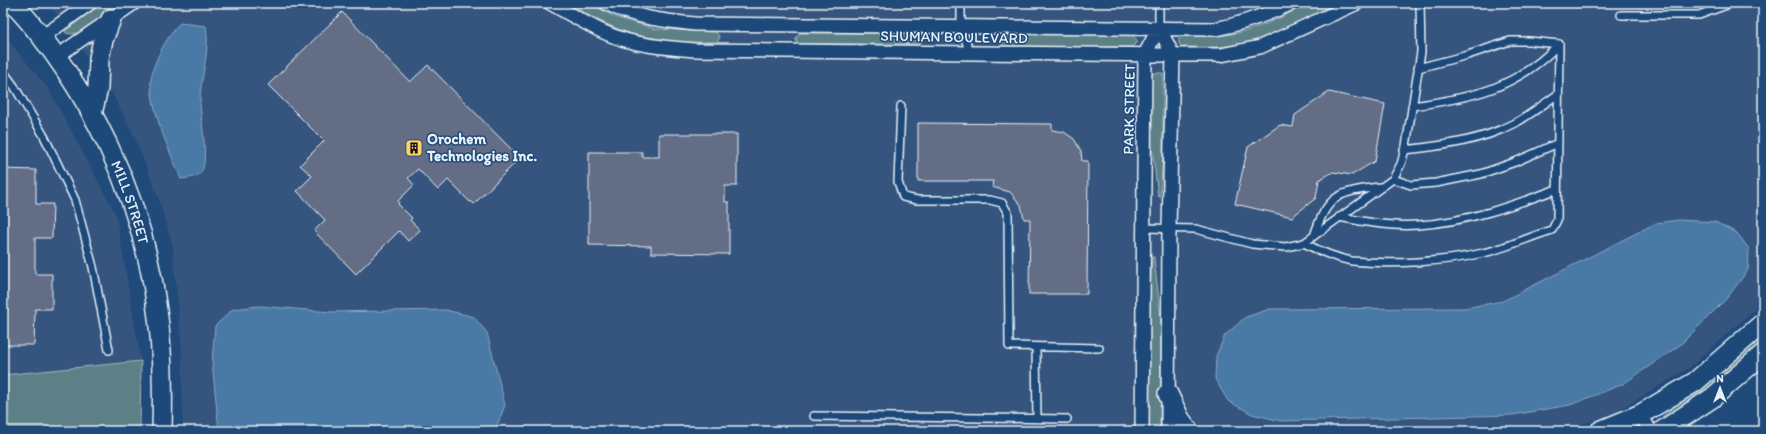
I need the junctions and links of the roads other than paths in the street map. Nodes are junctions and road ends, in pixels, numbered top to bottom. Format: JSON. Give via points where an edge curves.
{"nodes":[{"id":1,"x":13,"y":3,"type":"edge"},
{"id":2,"x":90,"y":3,"type":"edge"},
{"id":3,"x":134,"y":3,"type":"edge"},
{"id":4,"x":550,"y":3,"type":"edge"},
{"id":5,"x":606,"y":3,"type":"edge"},
{"id":6,"x":962,"y":3,"type":"edge"},
{"id":7,"x":1159,"y":3,"type":"edge"},
{"id":8,"x":1292,"y":3,"type":"edge"},
{"id":9,"x":1357,"y":3,"type":"edge"},
{"id":10,"x":1420,"y":3,"type":"edge"},
{"id":11,"x":1732,"y":3,"type":"edge"},
{"id":12,"x":1621,"y":15,"type":"dead end"},
{"id":13,"x":111,"y":19,"type":"junction"},
{"id":14,"x":961,"y":27,"type":"junction"},
{"id":15,"x":1159,"y":28,"type":"junction"},
{"id":16,"x":42,"y":37,"type":"junction"},
{"id":17,"x":1559,"y":44,"type":"junction"},
{"id":18,"x":970,"y":53,"type":"junction"},
{"id":19,"x":1145,"y":54,"type":"junction"},
{"id":20,"x":1173,"y":55,"type":"junction"},
{"id":21,"x":56,"y":57,"type":"junction"},
{"id":22,"x":1418,"y":68,"type":"junction"},
{"id":23,"x":3,"y":71,"type":"edge"},
{"id":24,"x":1558,"y":94,"type":"junction"},
{"id":25,"x":901,"y":106,"type":"dead end"},
{"id":26,"x":1412,"y":106,"type":"junction"},
{"id":27,"x":92,"y":114,"type":"junction"},
{"id":28,"x":1558,"y":143,"type":"junction"},
{"id":29,"x":1404,"y":150,"type":"junction"},
{"id":30,"x":1393,"y":179,"type":"junction"},
{"id":31,"x":1382,"y":186,"type":"junction"},
{"id":32,"x":1557,"y":189,"type":"junction"},
{"id":33,"x":1339,"y":217,"type":"junction"},
{"id":34,"x":1143,"y":228,"type":"junction"},
{"id":35,"x":1169,"y":228,"type":"junction"},
{"id":36,"x":1314,"y":236,"type":"junction"},
{"id":37,"x":1304,"y":243,"type":"junction"},
{"id":38,"x":1763,"y":323,"type":"edge"},
{"id":39,"x":1036,"y":347,"type":"junction"},
{"id":40,"x":1099,"y":348,"type":"dead end"},
{"id":41,"x":109,"y":350,"type":"dead end"},
{"id":42,"x":1763,"y":354,"type":"edge"},
{"id":43,"x":1168,"y":394,"type":"junction"},
{"id":44,"x":1641,"y":414,"type":"junction"},
{"id":45,"x":814,"y":416,"type":"dead end"},
{"id":46,"x":1036,"y":419,"type":"junction"},
{"id":47,"x":1067,"y":419,"type":"dead end"},
{"id":48,"x":162,"y":431,"type":"edge"},
{"id":49,"x":1142,"y":431,"type":"edge"},
{"id":50,"x":1168,"y":431,"type":"edge"},
{"id":51,"x":1189,"y":431,"type":"edge"},
{"id":52,"x":1600,"y":431,"type":"edge"},
{"id":53,"x":1650,"y":431,"type":"edge"},
{"id":54,"x":1662,"y":431,"type":"edge"}],
"edges":[{"from":1,"to":16,"type":"main road","name":"MILL STREET"},
{"from":2,"to":16,"type":"street"},
{"from":3,"to":13,"type":"street"},
{"from":4,"to":18,"type":"street","name":"SHUMAN BOULEVARD","via":[[603,31],[649,46],[694,50]]},
{"from":5,"to":14,"type":"street","name":"SHUMAN BOULEVARD","via":[[655,20],[695,24]]},
{"from":6,"to":14,"type":"lane"},
{"from":7,"to":15,"type":"lane"},
{"from":8,"to":15,"type":"street","name":"SHUMAN BOULEVARD","via":[[1238,25],[1215,29]]},
{"from":9,"to":20,"type":"street","name":"SHUMAN BOULEVARD","via":[[1260,47],[1221,55]]},
{"from":10,"to":22,"type":"lane","via":[[1421,52]]},
{"from":11,"to":12,"type":"lane","via":[[1698,15]]},
{"from":13,"to":21,"type":"street"},
{"from":13,"to":27,"type":"main road","via":[[99,58],[98,88]]},
{"from":14,"to":15,"type":"street","name":"SHUMAN BOULEVARD"},
{"from":14,"to":18,"type":"lane"},
{"from":15,"to":19,"type":"street","name":"PARK STREET"},
{"from":15,"to":20,"type":"street"},
{"from":16,"to":21,"type":"main road","name":"MILL STREET"},
{"from":17,"to":22,"type":"lane","via":[[1510,41],[1468,56]]},
{"from":17,"to":24,"type":"lane"},
{"from":17,"to":26,"type":"lane","via":[[1546,57],[1515,78],[1480,94]]},
{"from":18,"to":19,"type":"street","name":"SHUMAN BOULEVARD"},
{"from":19,"to":20,"type":"street","name":"SHUMAN BOULEVARD"},
{"from":19,"to":34,"type":"street","name":"PARK STREET"},
{"from":20,"to":35,"type":"street"},
{"from":21,"to":27,"type":"main road","name":"MILL STREET"},
{"from":22,"to":26,"type":"lane"},
{"from":23,"to":41,"type":"lane","via":[[44,136],[74,200],[93,267]]},
{"from":24,"to":28,"type":"lane"},
{"from":24,"to":29,"type":"lane","via":[[1514,123],[1480,137],[1442,146]]},
{"from":25,"to":39,"type":"lane","via":[[898,182],[903,197],[917,200],[990,200],[1002,203],[1008,213],[1009,346]]},
{"from":26,"to":29,"type":"lane"},
{"from":27,"to":48,"type":"main road","name":"MILL STREET","via":[[122,178],[146,251],[161,339]]},
{"from":28,"to":30,"type":"lane","via":[[1481,174],[1412,185]]},
{"from":28,"to":32,"type":"lane"},
{"from":29,"to":30,"type":"lane","via":[[1401,164]]},
{"from":30,"to":31,"type":"lane"},
{"from":31,"to":33,"type":"lane"},
{"from":31,"to":36,"type":"lane","via":[[1353,190],[1336,197],[1327,204]]},
{"from":32,"to":33,"type":"lane","via":[[1517,204],[1460,220],[1417,226],[1382,224]]},
{"from":32,"to":37,"type":"lane","via":[[1557,220],[1552,230],[1483,253],[1435,260],[1352,260],[1325,254]]},
{"from":33,"to":36,"type":"lane"},
{"from":34,"to":35,"type":"lane"},
{"from":34,"to":49,"type":"street","name":"PARK STREET"},
{"from":35,"to":37,"type":"lane","via":[[1196,229],[1252,244],[1286,247]]},
{"from":35,"to":43,"type":"street"},
{"from":36,"to":37,"type":"lane"},
{"from":38,"to":44,"type":"main road","via":[[1695,382]]},
{"from":39,"to":40,"type":"lane"},
{"from":39,"to":46,"type":"lane"},
{"from":42,"to":54,"type":"main road","via":[[1712,398]]},
{"from":43,"to":50,"type":"street"},
{"from":43,"to":51,"type":"main road"},
{"from":44,"to":52,"type":"main road"},
{"from":44,"to":53,"type":"street"},
{"from":45,"to":46,"type":"lane"},
{"from":46,"to":47,"type":"lane"}]}
